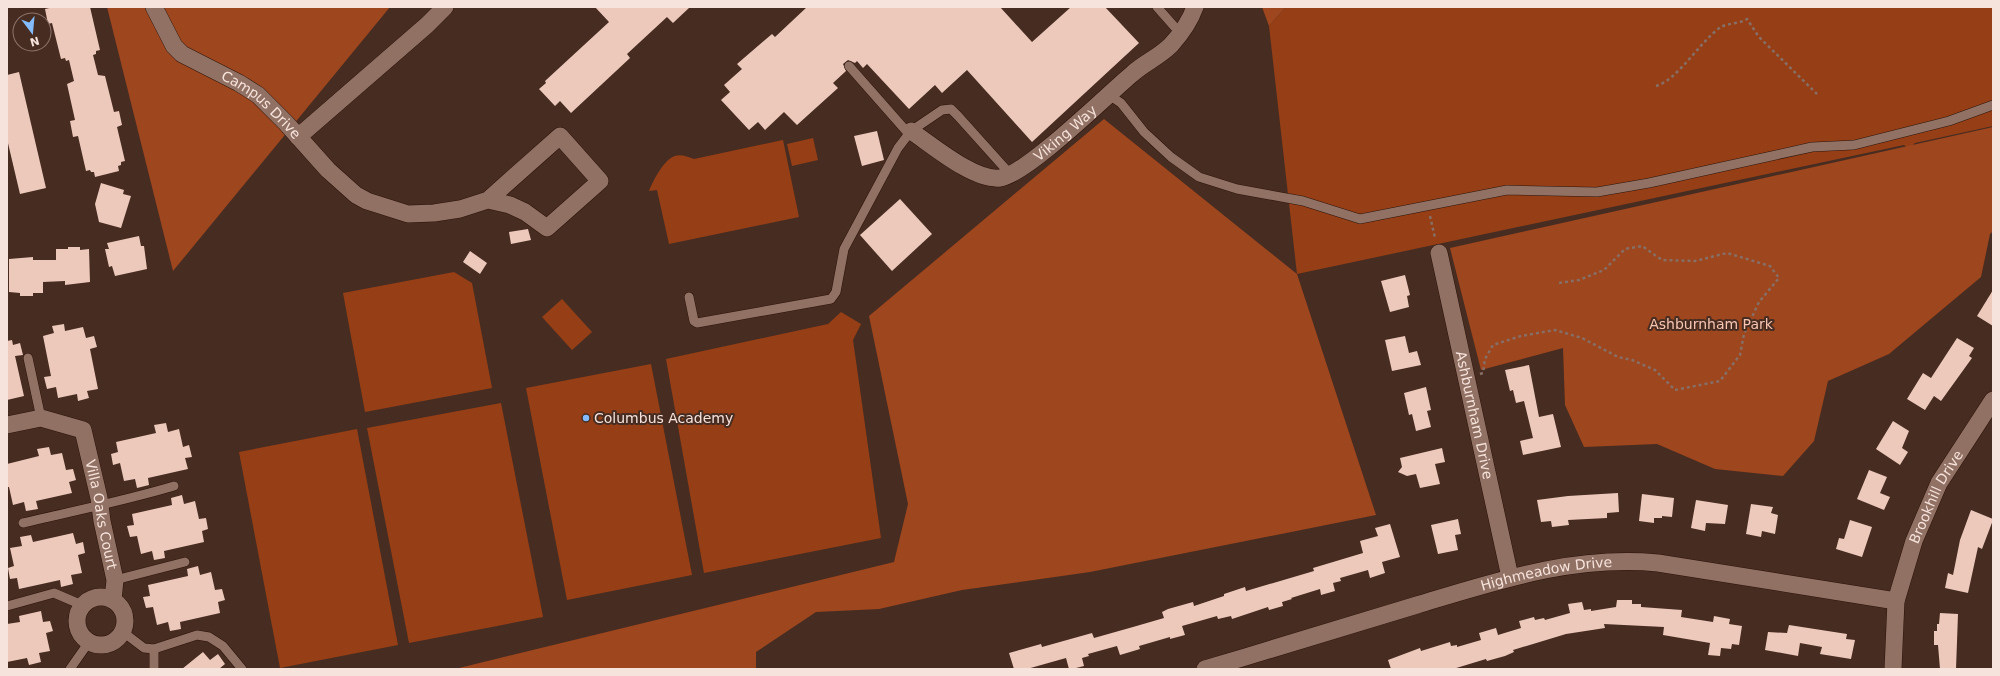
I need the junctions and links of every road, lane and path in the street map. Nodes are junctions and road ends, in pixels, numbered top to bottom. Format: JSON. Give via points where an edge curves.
{"nodes":[{"id":1,"x":154,"y":7,"type":"edge"},
{"id":2,"x":445,"y":7,"type":"edge"},
{"id":3,"x":1156,"y":7,"type":"edge"},
{"id":4,"x":1195,"y":7,"type":"edge"},
{"id":5,"x":1180,"y":33,"type":"junction"},
{"id":6,"x":849,"y":66,"type":"dead end"},
{"id":7,"x":1656,"y":86,"type":"dead end"},
{"id":8,"x":1817,"y":94,"type":"dead end"},
{"id":9,"x":1109,"y":95,"type":"junction"},
{"id":10,"x":1993,"y":105,"type":"edge"},
{"id":11,"x":909,"y":132,"type":"junction"},
{"id":12,"x":298,"y":137,"type":"junction"},
{"id":13,"x":1011,"y":175,"type":"junction"},
{"id":14,"x":488,"y":200,"type":"junction"},
{"id":15,"x":1428,"y":206,"type":"junction"},
{"id":16,"x":1439,"y":253,"type":"joint"},
{"id":17,"x":1559,"y":283,"type":"dead end"},
{"id":18,"x":689,"y":297,"type":"dead end"},
{"id":19,"x":28,"y":358,"type":"dead end"},
{"id":20,"x":1466,"y":377,"type":"junction"},
{"id":21,"x":1993,"y":400,"type":"edge"},
{"id":22,"x":41,"y":418,"type":"junction"},
{"id":23,"x":7,"y":425,"type":"edge"},
{"id":24,"x":174,"y":486,"type":"dead end"},
{"id":25,"x":100,"y":504,"type":"junction"},
{"id":26,"x":23,"y":523,"type":"dead end"},
{"id":27,"x":185,"y":562,"type":"dead end"},
{"id":28,"x":1510,"y":577,"type":"junction"},
{"id":29,"x":115,"y":580,"type":"junction"},
{"id":30,"x":113,"y":600,"type":"junction"},
{"id":31,"x":1896,"y":601,"type":"junction"},
{"id":32,"x":7,"y":606,"type":"edge"},
{"id":33,"x":82,"y":606,"type":"junction"},
{"id":34,"x":123,"y":632,"type":"junction"},
{"id":35,"x":89,"y":642,"type":"junction"},
{"id":36,"x":154,"y":649,"type":"junction"},
{"id":37,"x":72,"y":669,"type":"edge"},
{"id":38,"x":154,"y":669,"type":"edge"},
{"id":39,"x":242,"y":669,"type":"edge"},
{"id":40,"x":1205,"y":669,"type":"edge"},
{"id":41,"x":1893,"y":669,"type":"edge"}],
"edges":[{"from":1,"to":12,"type":"street","name":"Campus Drive","via":[[174,46],[182,54],[258,95]]},
{"from":2,"to":12,"type":"street","name":"Campus Drive"},
{"from":3,"to":5,"type":"lane"},
{"from":4,"to":5,"type":"street","name":"Viking Way"},
{"from":5,"to":9,"type":"street","name":"Viking Way","via":[[1161,54],[1133,72]]},
{"from":6,"to":11,"type":"lane"},
{"from":7,"to":8,"type":"path","via":[[1669,79],[1722,27],[1747,19],[1759,37]]},
{"from":9,"to":13,"type":"street","name":"Viking Way"},
{"from":9,"to":15,"type":"lane","via":[[1121,104],[1144,132],[1171,157],[1199,177],[1238,189],[1303,201],[1360,219]]},
{"from":10,"to":15,"type":"lane","via":[[1949,121],[1854,145],[1812,147],[1649,183],[1596,192],[1507,190]]},
{"from":11,"to":13,"type":"street","via":[[980,176],[1000,178]]},
{"from":11,"to":13,"type":"lane","via":[[942,110],[950,109]]},
{"from":11,"to":18,"type":"lane","via":[[844,249],[836,292],[831,299],[697,323],[694,321]]},
{"from":12,"to":14,"type":"street","via":[[344,186],[361,198],[384,207],[408,214],[434,213],[460,209]]},
{"from":14,"to":14,"type":"street","via":[[560,136],[600,180],[547,228],[525,212],[510,205]]},
{"from":15,"to":16,"type":"path"},
{"from":16,"to":20,"type":"street","name":"Ashburnham Drive"},
{"from":17,"to":20,"type":"path","via":[[1580,280],[1604,270],[1625,249],[1642,246],[1662,260],[1695,261],[1727,253],[1770,266],[1779,278],[1759,302],[1744,334],[1740,355],[1720,381],[1675,390],[1655,370],[1618,357],[1582,338],[1555,330],[1493,345],[1484,359],[1483,373]]},
{"from":19,"to":22,"type":"lane"},
{"from":20,"to":28,"type":"street","name":"Ashburnham Drive"},
{"from":21,"to":31,"type":"street","name":"Brookhill Drive","via":[[1939,484],[1914,541]]},
{"from":22,"to":23,"type":"street"},
{"from":22,"to":25,"type":"street","name":"Villa Oaks Court","via":[[83,430]]},
{"from":24,"to":25,"type":"lane","via":[[131,499]]},
{"from":25,"to":26,"type":"lane"},
{"from":25,"to":29,"type":"street","name":"Villa Oaks Court"},
{"from":27,"to":29,"type":"lane"},
{"from":28,"to":31,"type":"street","name":"Highmeadow Drive","via":[[1597,561],[1642,561]]},
{"from":28,"to":40,"type":"street","name":"Highmeadow Drive"},
{"from":29,"to":30,"type":"street","name":"Villa Oaks Court"},
{"from":30,"to":33,"type":"street","via":[[96,597]]},
{"from":30,"to":34,"type":"street","via":[[119,604],[126,618]]},
{"from":31,"to":41,"type":"street","name":"Brookhill Drive"},
{"from":32,"to":33,"type":"lane","via":[[54,594]]},
{"from":33,"to":35,"type":"street","via":[[77,617],[78,629]]},
{"from":34,"to":35,"type":"street","via":[[118,639],[105,645]]},
{"from":34,"to":36,"type":"lane","via":[[144,648]]},
{"from":35,"to":37,"type":"lane"},
{"from":36,"to":38,"type":"lane"},
{"from":36,"to":39,"type":"lane","via":[[197,635],[223,646]]}]}
